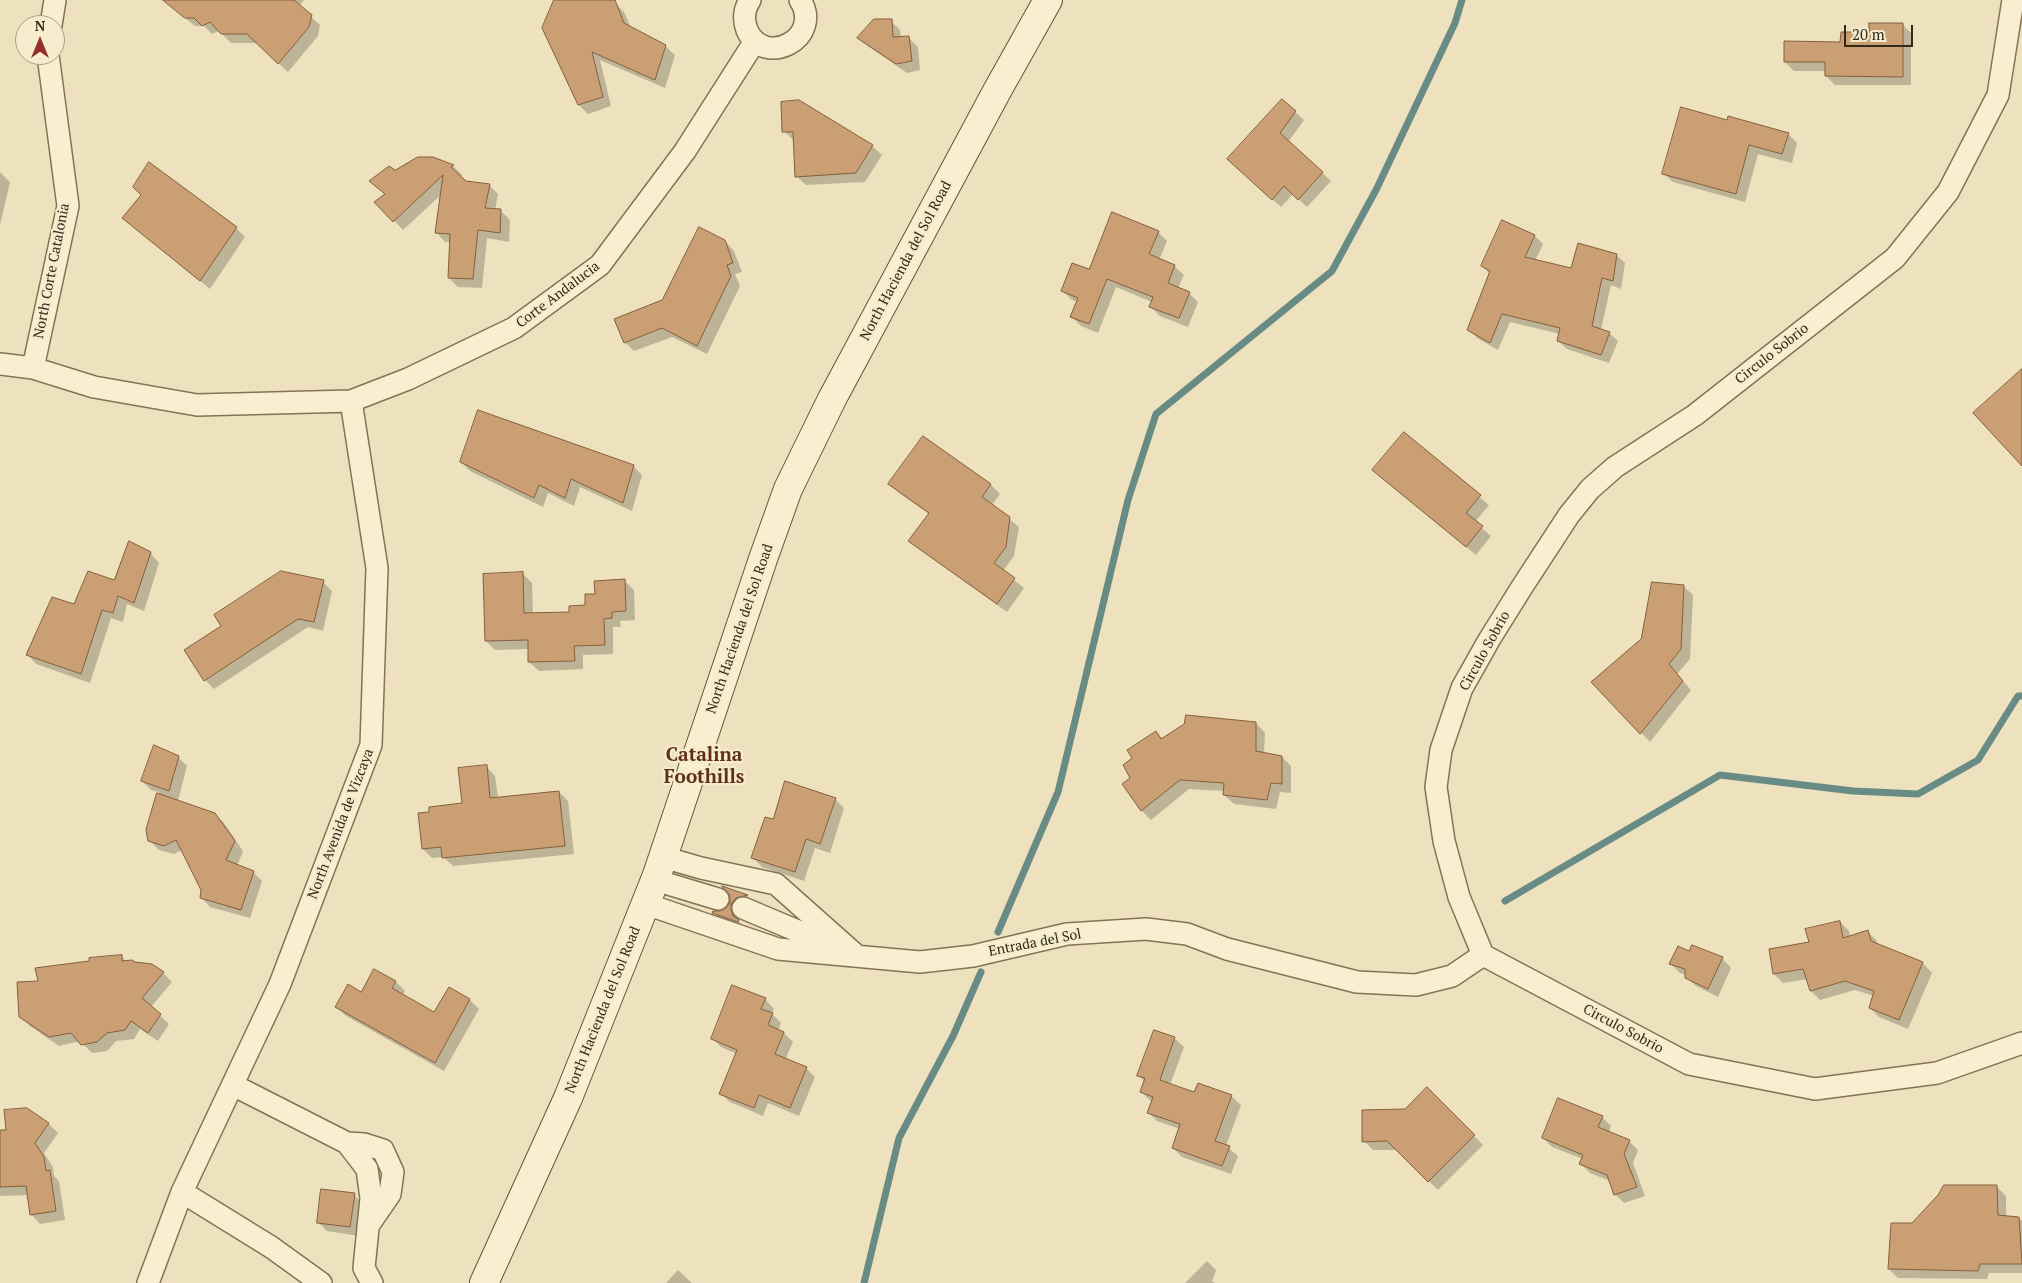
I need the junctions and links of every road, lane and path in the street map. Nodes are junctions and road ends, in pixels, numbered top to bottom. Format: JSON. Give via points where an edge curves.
{"nodes":[{"id":1,"x":55,"y":0,"type":"edge"},
{"id":2,"x":750,"y":0,"type":"edge"},
{"id":3,"x":800,"y":0,"type":"edge"},
{"id":4,"x":1048,"y":0,"type":"edge"},
{"id":5,"x":2013,"y":0,"type":"edge"},
{"id":6,"x":53,"y":15,"type":"edge"},
{"id":7,"x":755,"y":41,"type":"junction"},
{"id":8,"x":49,"y":65,"type":"edge"},
{"id":9,"x":0,"y":364,"type":"edge"},
{"id":10,"x":33,"y":368,"type":"junction"},
{"id":11,"x":351,"y":401,"type":"junction"},
{"id":12,"x":655,"y":880,"type":"junction"},
{"id":13,"x":718,"y":899,"type":"dead end"},
{"id":14,"x":743,"y":908,"type":"dead end"},
{"id":15,"x":1483,"y":955,"type":"junction"},
{"id":16,"x":857,"y":956,"type":"junction"},
{"id":17,"x":2022,"y":1043,"type":"edge"},
{"id":18,"x":233,"y":1084,"type":"junction"},
{"id":19,"x":182,"y":1192,"type":"junction"},
{"id":20,"x":148,"y":1283,"type":"edge"},
{"id":21,"x":321,"y":1283,"type":"edge"},
{"id":22,"x":372,"y":1283,"type":"edge"},
{"id":23,"x":484,"y":1283,"type":"edge"}],
"edges":[{"from":1,"to":6,"type":"street"},
{"from":2,"to":7,"type":"street","via":[[744,14],[745,24]]},
{"from":3,"to":7,"type":"street","via":[[806,15],[805,25],[793,42],[774,48]]},
{"from":4,"to":12,"type":"street","name":"North Hacienda del Sol Road","via":[[832,399],[788,488]]},
{"from":5,"to":15,"type":"street","name":"Circulo Sobrio","via":[[1998,95],[1948,192],[1895,258],[1694,415],[1615,467],[1590,488],[1568,515],[1462,688],[1441,750],[1436,788],[1444,841],[1459,897]]},
{"from":7,"to":11,"type":"street","name":"Corte Andalucia","via":[[685,151],[600,265],[514,328],[408,379]]},
{"from":8,"to":10,"type":"street","name":"North Corte Catalonia","via":[[68,206]]},
{"from":9,"to":10,"type":"street","name":"Corte Andalucia"},
{"from":10,"to":11,"type":"street","name":"Corte Andalucia","via":[[94,386],[197,405]]},
{"from":11,"to":18,"type":"street","name":"North Avenida de Vizcaya","via":[[377,568],[371,745],[280,984]]},
{"from":12,"to":13,"type":"street"},
{"from":12,"to":16,"type":"street","name":"Entrada del Sol","via":[[778,950]]},
{"from":12,"to":16,"type":"street","via":[[700,868],[776,884]]},
{"from":12,"to":23,"type":"street","name":"North Hacienda del Sol Road","via":[[568,1098]]},
{"from":14,"to":16,"type":"street"},
{"from":15,"to":16,"type":"street","name":"Entrada del Sol","via":[[1452,976],[1416,985],[1357,982],[1227,950],[1187,934],[1146,929],[1067,934],[973,956],[920,962]]},
{"from":15,"to":17,"type":"street","name":"Circulo Sobrio","via":[[1689,1064],[1815,1089],[1937,1073]]},
{"from":18,"to":19,"type":"street","name":"North Avenida de Vizcaya"},
{"from":18,"to":22,"type":"street","via":[[347,1142],[367,1169],[371,1198],[364,1268]]},
{"from":19,"to":20,"type":"street","name":"North Avenida de Vizcaya"},
{"from":19,"to":21,"type":"street","via":[[271,1247]]}]}
